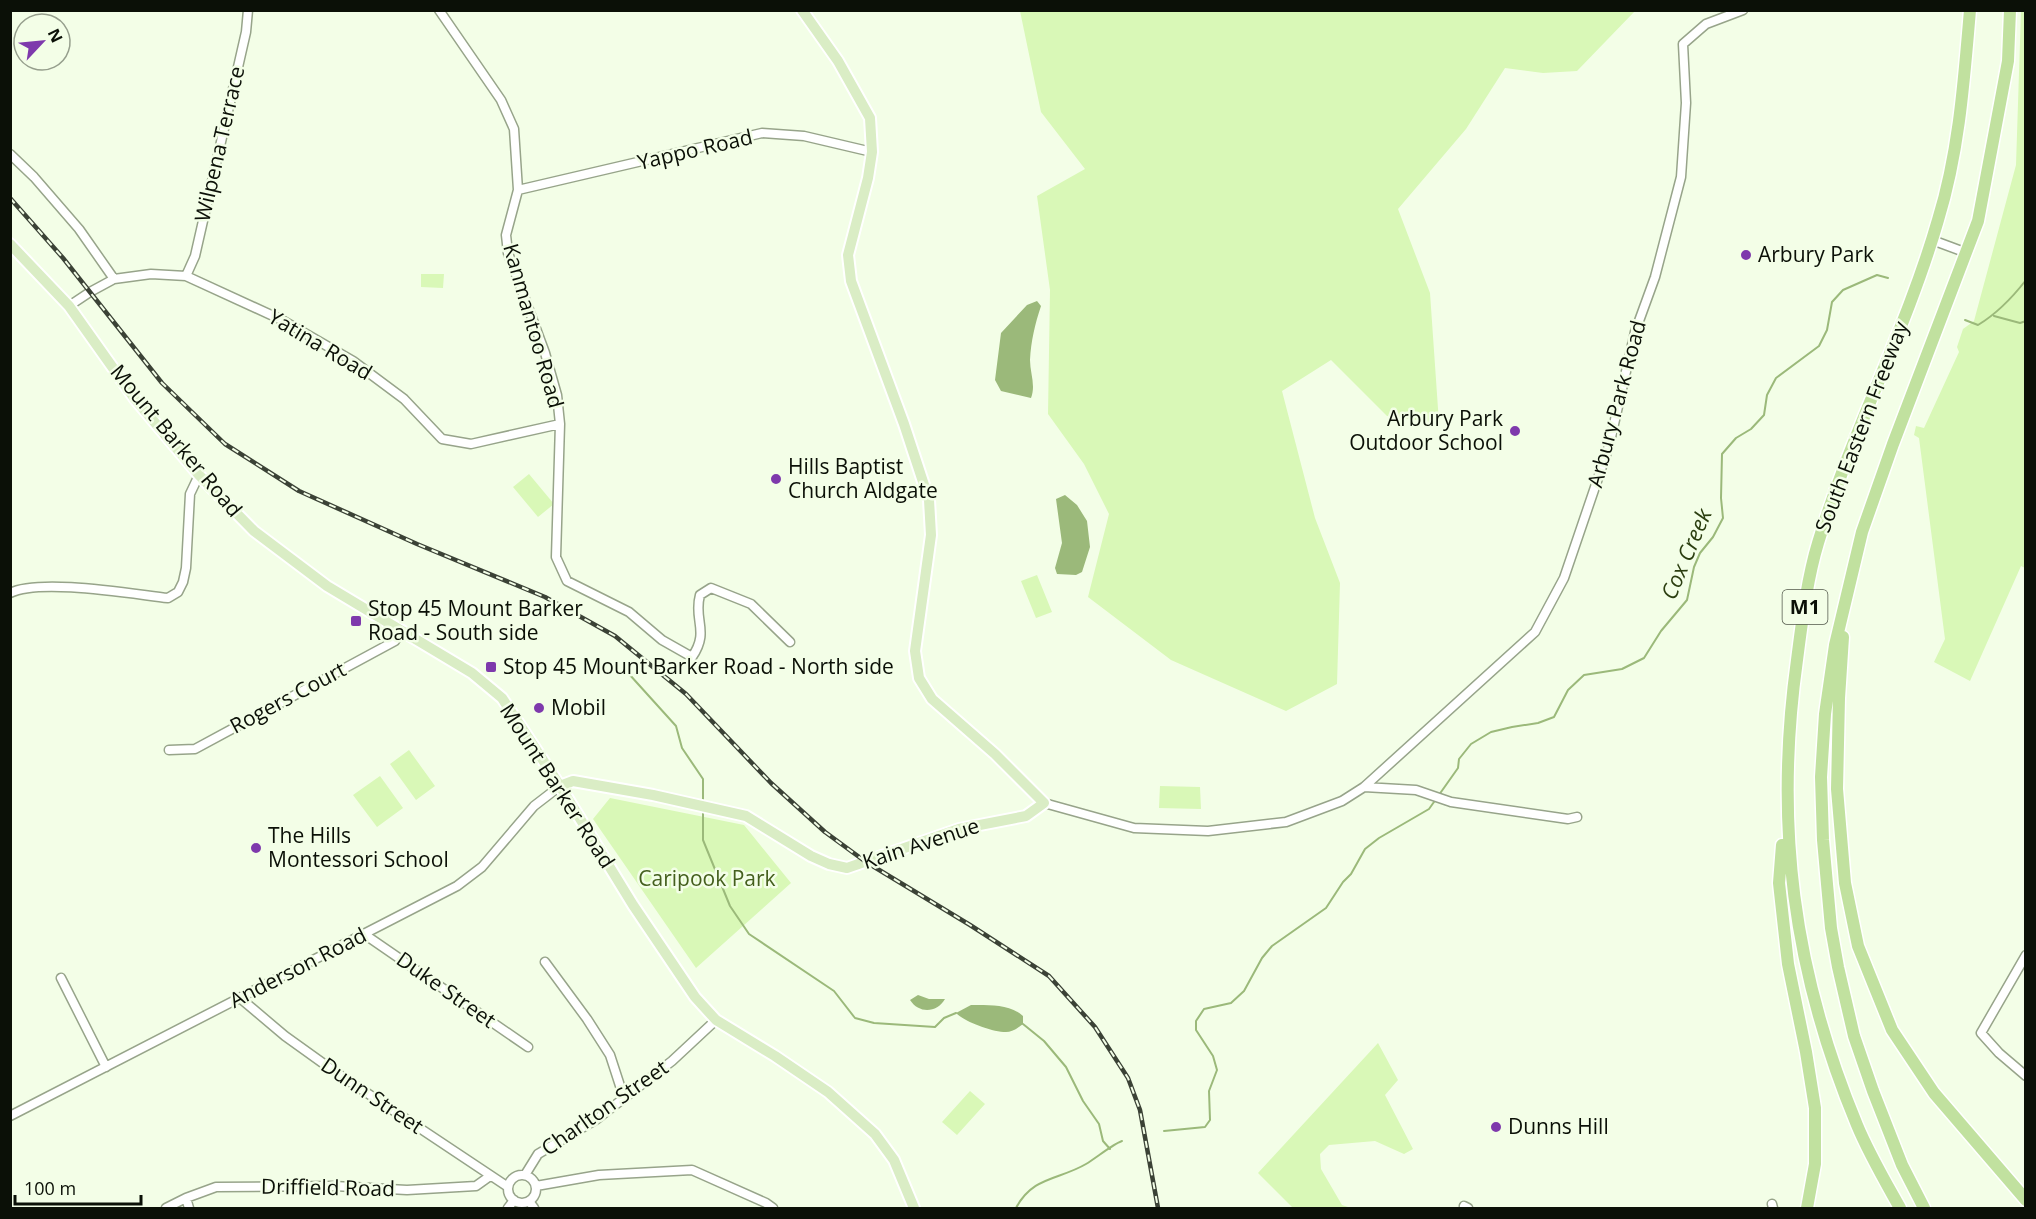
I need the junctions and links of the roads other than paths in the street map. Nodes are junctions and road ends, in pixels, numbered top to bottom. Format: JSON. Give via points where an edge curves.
{"nodes":[{"id":1,"x":248,"y":10,"type":"edge"},
{"id":2,"x":439,"y":10,"type":"edge"},
{"id":3,"x":802,"y":10,"type":"edge"},
{"id":4,"x":1743,"y":10,"type":"edge"},
{"id":5,"x":1970,"y":10,"type":"edge"},
{"id":6,"x":2010,"y":10,"type":"edge"},
{"id":7,"x":872,"y":152,"type":"junction"},
{"id":8,"x":10,"y":154,"type":"edge"},
{"id":9,"x":518,"y":190,"type":"junction"},
{"id":10,"x":1932,"y":240,"type":"junction"},
{"id":11,"x":10,"y":244,"type":"edge"},
{"id":12,"x":1967,"y":253,"type":"junction"},
{"id":13,"x":186,"y":276,"type":"junction"},
{"id":14,"x":114,"y":279,"type":"junction"},
{"id":15,"x":69,"y":306,"type":"junction"},
{"id":16,"x":560,"y":424,"type":"junction"},
{"id":17,"x":200,"y":475,"type":"junction"},
{"id":18,"x":10,"y":593,"type":"edge"},
{"id":19,"x":1846,"y":600,"type":"junction"},
{"id":20,"x":401,"y":632,"type":"junction"},
{"id":21,"x":790,"y":642,"type":"dead end"},
{"id":22,"x":169,"y":750,"type":"dead end"},
{"id":23,"x":1788,"y":785,"type":"junction"},
{"id":24,"x":560,"y":786,"type":"junction"},
{"id":25,"x":1364,"y":787,"type":"junction"},
{"id":26,"x":1044,"y":803,"type":"junction"},
{"id":27,"x":1577,"y":816,"type":"dead end"},
{"id":28,"x":364,"y":934,"type":"junction"},
{"id":29,"x":2025,"y":955,"type":"edge"},
{"id":30,"x":545,"y":962,"type":"dead end"},
{"id":31,"x":61,"y":978,"type":"dead end"},
{"id":32,"x":240,"y":999,"type":"junction"},
{"id":33,"x":716,"y":1020,"type":"junction"},
{"id":34,"x":528,"y":1047,"type":"dead end"},
{"id":35,"x":106,"y":1067,"type":"junction"},
{"id":36,"x":2025,"y":1076,"type":"edge"},
{"id":37,"x":624,"y":1098,"type":"junction"},
{"id":38,"x":10,"y":1116,"type":"edge"},
{"id":39,"x":525,"y":1175,"type":"junction"},
{"id":40,"x":490,"y":1176,"type":"junction"},
{"id":41,"x":536,"y":1186,"type":"junction"},
{"id":42,"x":508,"y":1187,"type":"junction"},
{"id":43,"x":186,"y":1198,"type":"junction"},
{"id":44,"x":514,"y":1200,"type":"junction"},
{"id":45,"x":2025,"y":1200,"type":"edge"},
{"id":46,"x":532,"y":1205,"type":"edge"},
{"id":47,"x":166,"y":1209,"type":"edge"},
{"id":48,"x":189,"y":1209,"type":"edge"},
{"id":49,"x":508,"y":1209,"type":"edge"},
{"id":50,"x":773,"y":1209,"type":"edge"},
{"id":51,"x":914,"y":1209,"type":"edge"},
{"id":52,"x":1807,"y":1209,"type":"edge"},
{"id":53,"x":1900,"y":1209,"type":"edge"},
{"id":54,"x":1924,"y":1209,"type":"edge"}],
"edges":[{"from":1,"to":13,"type":"street","name":"Wilpena Terrace","via":[[195,256]]},
{"from":2,"to":9,"type":"street","name":"Kanmantoo Road","via":[[501,100],[514,129]]},
{"from":3,"to":7,"type":"main road","via":[[838,61],[870,118]]},
{"from":4,"to":25,"type":"street","name":"Arbury Park Road","via":[[1706,24],[1683,44],[1686,103],[1681,177],[1655,277],[1635,332],[1610,446],[1564,578],[1535,632]]},
{"from":5,"to":10,"type":"highway","name":"South Eastern Freeway","number":"M1","via":[[1964,93],[1952,166]]},
{"from":6,"to":12,"type":"highway","name":"South Eastern Freeway","number":"M1","via":[[2006,72],[1978,221]]},
{"from":7,"to":9,"type":"street","name":"Yappo Road","via":[[804,136],[762,133]]},
{"from":7,"to":26,"type":"main road","via":[[848,255],[851,281],[929,500],[931,535],[915,651],[919,678],[932,699]]},
{"from":8,"to":14,"type":"street","via":[[79,229]]},
{"from":9,"to":16,"type":"street","name":"Kanmantoo Road","via":[[506,235],[507,253],[544,352]]},
{"from":10,"to":12,"type":"street"},
{"from":10,"to":23,"type":"highway","name":"South Eastern Freeway","number":"M1","via":[[1846,459],[1818,544],[1789,714]]},
{"from":11,"to":15,"type":"main road","name":"Mount Barker Road"},
{"from":12,"to":19,"type":"highway","name":"South Eastern Freeway","number":"M1","via":[[1862,532]]},
{"from":13,"to":14,"type":"street","name":"Yatina Road","via":[[151,274]]},
{"from":13,"to":16,"type":"street","name":"Yatina Road","via":[[282,320],[353,362],[404,399],[442,439],[471,444]]},
{"from":14,"to":15,"type":"street","name":"Yatina Road"},
{"from":15,"to":17,"type":"main road","name":"Mount Barker Road","via":[[135,399]]},
{"from":16,"to":21,"type":"street","name":"Kanmantoo Road","via":[[556,557],[567,581],[629,612],[662,640],[692,657],[702,631],[697,606],[700,595],[711,588],[751,604]]},
{"from":17,"to":18,"type":"street","via":[[190,494],[186,568],[178,592],[168,598],[75,588],[30,587]]},
{"from":17,"to":20,"type":"main road","name":"Mount Barker Road","via":[[254,531],[327,586]]},
{"from":19,"to":45,"type":"highway","via":[[1837,789],[1845,884],[1858,946],[1892,1030],[1934,1093]]},
{"from":19,"to":54,"type":"highway","name":"South Eastern Freeway","number":"M1","via":[[1827,700],[1821,777],[1831,928],[1854,1036],[1872,1091]]},
{"from":20,"to":22,"type":"street","name":"Rogers Court","via":[[395,641],[195,749]]},
{"from":20,"to":24,"type":"main road","name":"Mount Barker Road","via":[[472,673],[502,698]]},
{"from":23,"to":52,"type":"highway","via":[[1779,883],[1788,964],[1815,1108],[1815,1164]]},
{"from":23,"to":53,"type":"highway","name":"South Eastern Freeway","number":"M1","via":[[1788,844],[1795,914],[1811,993],[1858,1126]]},
{"from":24,"to":26,"type":"main road","name":"Kain Avenue","via":[[573,781],[746,816],[811,856],[847,868],[959,829],[1026,816]]},
{"from":24,"to":28,"type":"street","name":"Anderson Road","via":[[534,806],[482,867],[457,886]]},
{"from":24,"to":33,"type":"main road","name":"Mount Barker Road","via":[[633,905],[695,997]]},
{"from":25,"to":26,"type":"street","name":"Arbury Park Road","via":[[1342,801],[1286,822],[1208,831],[1134,828]]},
{"from":25,"to":27,"type":"street","via":[[1425,792],[1451,802],[1568,819]]},
{"from":28,"to":32,"type":"street","name":"Anderson Road"},
{"from":28,"to":34,"type":"street","name":"Duke Street"},
{"from":29,"to":36,"type":"street","via":[[1981,1033]]},
{"from":30,"to":37,"type":"street","via":[[610,1055]]},
{"from":31,"to":35,"type":"street"},
{"from":32,"to":35,"type":"street","name":"Anderson Road"},
{"from":32,"to":40,"type":"street","name":"Dunn Street","via":[[285,1036]]},
{"from":33,"to":37,"type":"street","name":"Charlton Street"},
{"from":33,"to":51,"type":"main road","name":"Mount Barker Road","via":[[828,1092],[875,1134],[894,1160]]},
{"from":35,"to":38,"type":"street","name":"Anderson Road"},
{"from":37,"to":39,"type":"street","name":"Charlton Street","via":[[538,1154]]},
{"from":39,"to":41,"type":"street"},
{"from":39,"to":42,"type":"street","via":[[514,1178]]},
{"from":40,"to":42,"type":"street","name":"Dunn Street"},
{"from":40,"to":43,"type":"street","name":"Driffield Road","via":[[470,1187],[216,1187]]},
{"from":41,"to":46,"type":"street"},
{"from":41,"to":50,"type":"street","via":[[598,1175],[692,1170]]},
{"from":42,"to":44,"type":"street"},
{"from":43,"to":47,"type":"street","name":"Driffield Road"},
{"from":43,"to":48,"type":"street"},
{"from":44,"to":46,"type":"street"},
{"from":44,"to":49,"type":"street"}]}
